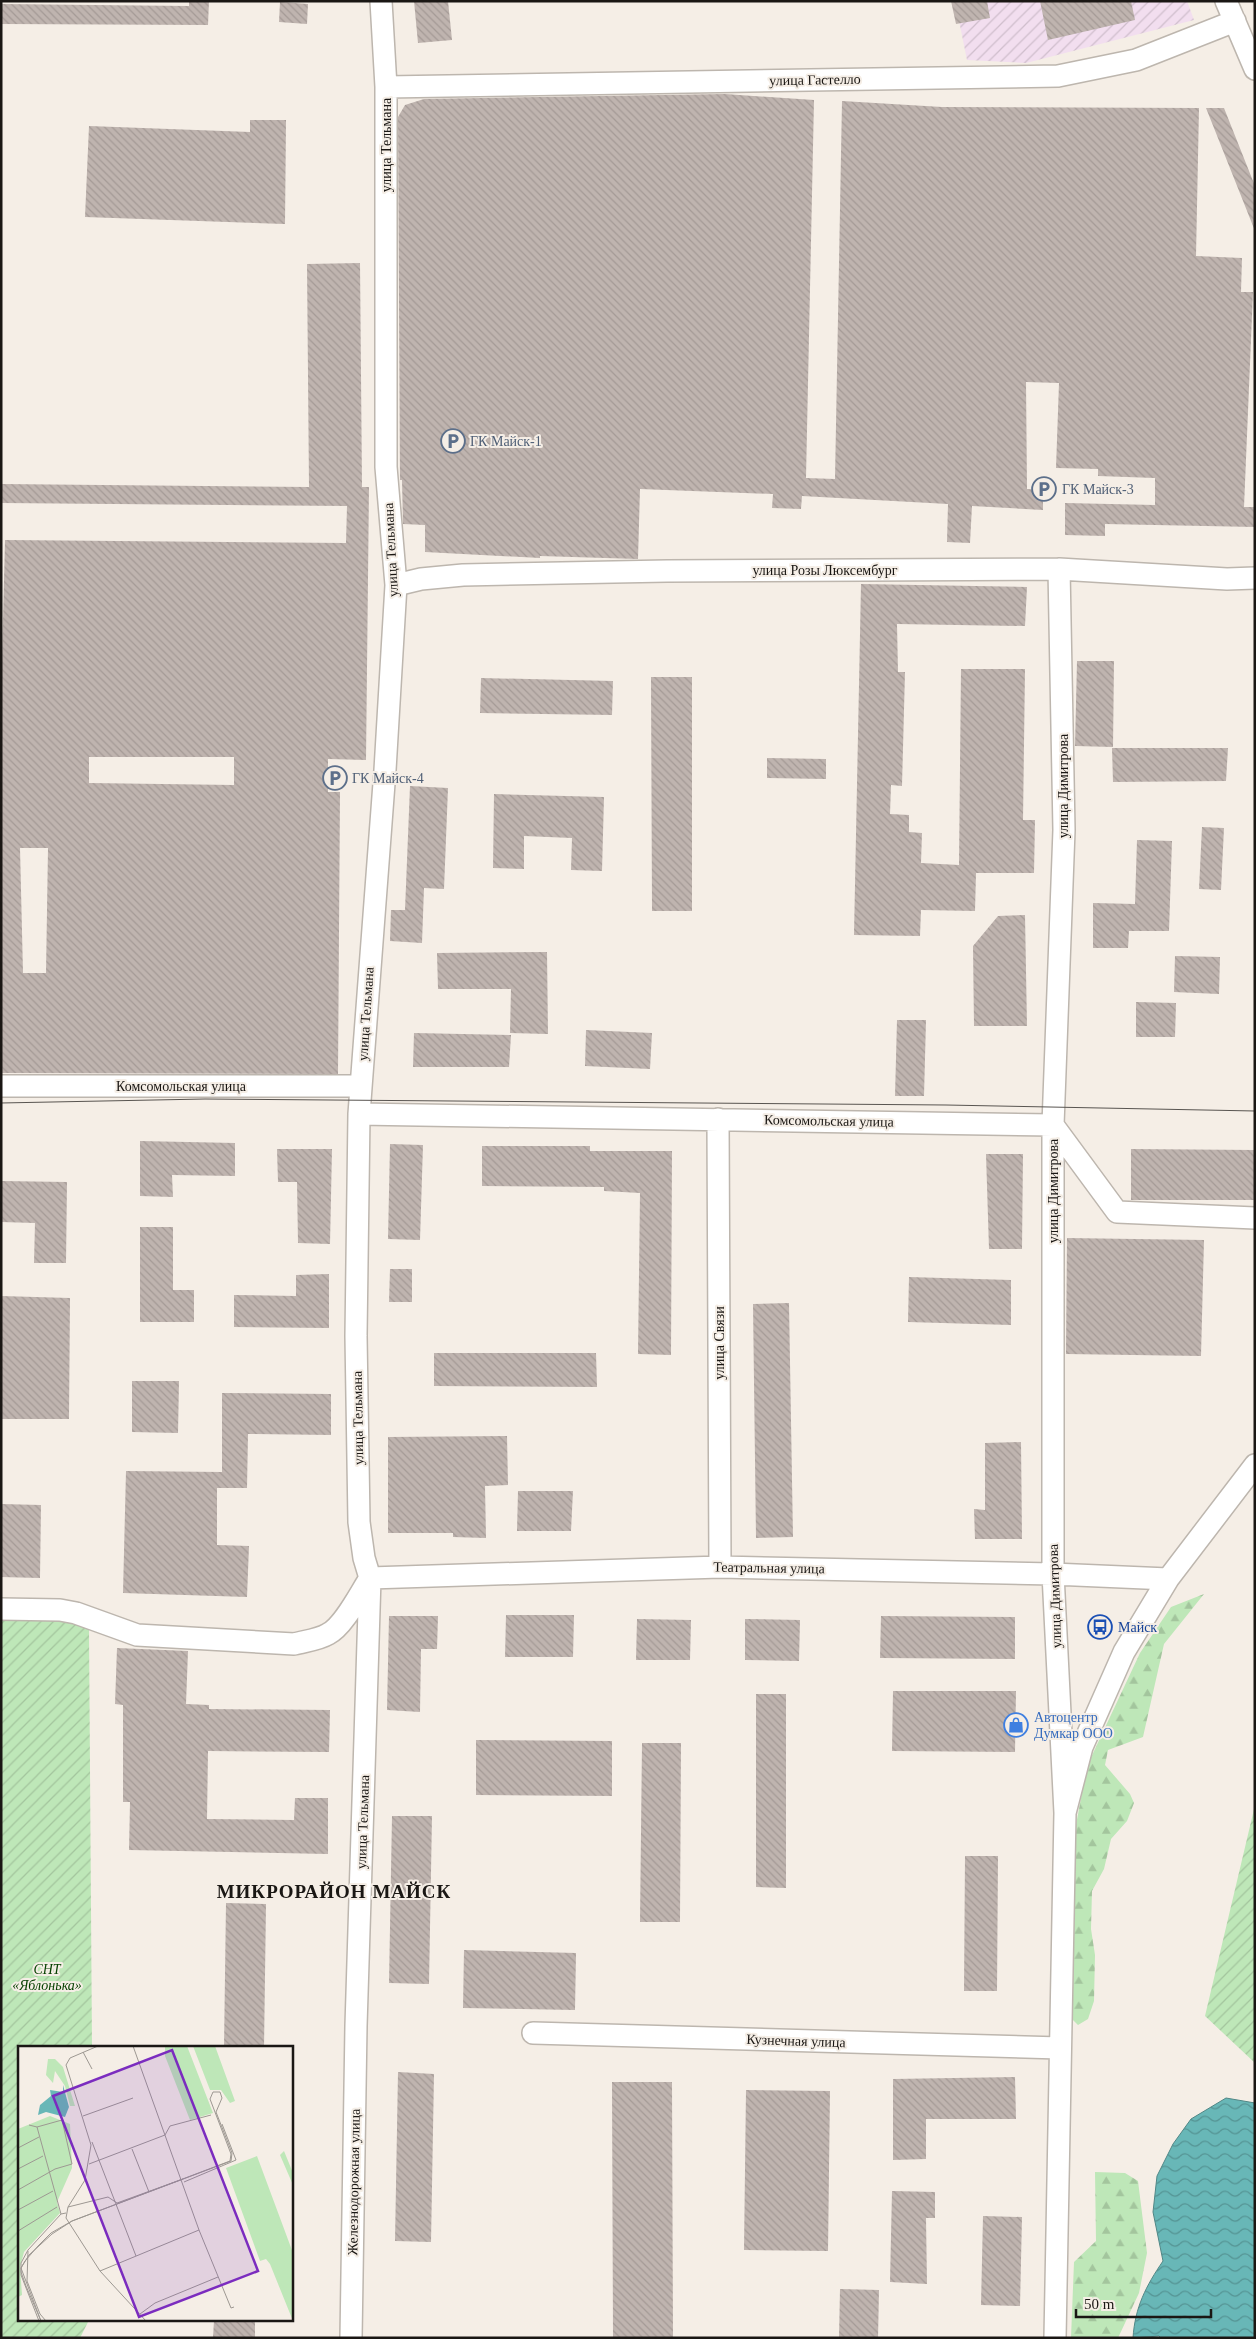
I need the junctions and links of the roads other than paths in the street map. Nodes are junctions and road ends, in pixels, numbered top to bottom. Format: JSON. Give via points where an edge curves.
{"nodes":[{"id":1,"x":381,"y":1,"type":"edge"},
{"id":2,"x":1226,"y":1,"type":"edge"},
{"id":3,"x":1235,"y":21,"type":"junction"},
{"id":4,"x":1255,"y":69,"type":"edge"},
{"id":5,"x":386,"y":87,"type":"junction"},
{"id":6,"x":1059,"y":569,"type":"junction"},
{"id":7,"x":1255,"y":578,"type":"edge"},
{"id":8,"x":396,"y":585,"type":"junction"},
{"id":9,"x":1,"y":1086,"type":"edge"},
{"id":10,"x":361,"y":1086,"type":"junction"},
{"id":11,"x":359,"y":1114,"type":"junction"},
{"id":12,"x":718,"y":1119,"type":"junction"},
{"id":13,"x":1053,"y":1125,"type":"junction"},
{"id":14,"x":1255,"y":1218,"type":"edge"},
{"id":15,"x":1255,"y":1465,"type":"edge"},
{"id":16,"x":720,"y":1567,"type":"junction"},
{"id":17,"x":1053,"y":1574,"type":"junction"},
{"id":18,"x":370,"y":1578,"type":"junction"},
{"id":19,"x":1168,"y":1579,"type":"junction"},
{"id":20,"x":1,"y":1609,"type":"edge"},
{"id":21,"x":1065,"y":1813,"type":"junction"},
{"id":22,"x":356,"y":2026,"type":"joint"},
{"id":23,"x":533,"y":2034,"type":"dead end"},
{"id":24,"x":1060,"y":2048,"type":"junction"},
{"id":25,"x":351,"y":2338,"type":"edge"},
{"id":26,"x":1055,"y":2338,"type":"edge"}],
"edges":[{"from":1,"to":5,"type":"street","name":"улица Тельмана"},
{"from":2,"to":3,"type":"street"},
{"from":3,"to":4,"type":"street"},
{"from":3,"to":5,"type":"street","name":"улица Гастелло","via":[[1136,60],[1058,76]]},
{"from":5,"to":8,"type":"street","name":"улица Тельмана","via":[[386,467]]},
{"from":6,"to":7,"type":"street","name":"улица Розы Люксембург"},
{"from":6,"to":8,"type":"street","name":"улица Розы Люксембург","via":[[473,575],[421,579]]},
{"from":6,"to":13,"type":"street","name":"улица Димитрова","via":[[1064,830]]},
{"from":8,"to":10,"type":"street","name":"улица Тельмана"},
{"from":9,"to":10,"type":"street","name":"Комсомольская улица"},
{"from":10,"to":11,"type":"street","name":"улица Тельмана"},
{"from":11,"to":12,"type":"street","name":"Комсомольская улица"},
{"from":11,"to":18,"type":"street","name":"улица Тельмана","via":[[356,1336],[359,1522]]},
{"from":12,"to":13,"type":"street","name":"Комсомольская улица"},
{"from":12,"to":16,"type":"street","name":"улица Связи"},
{"from":13,"to":14,"type":"street","via":[[1117,1212]]},
{"from":13,"to":17,"type":"street","name":"улица Димитрова"},
{"from":15,"to":19,"type":"street"},
{"from":16,"to":17,"type":"street","name":"Театральная улица"},
{"from":16,"to":18,"type":"street","name":"Театральная улица"},
{"from":17,"to":19,"type":"street","name":"Театральная улица"},
{"from":17,"to":21,"type":"street","name":"улица Димитрова"},
{"from":18,"to":20,"type":"street","via":[[330,1633],[294,1644],[143,1636],[60,1610]]},
{"from":18,"to":22,"type":"street","name":"улица Тельмана"},
{"from":19,"to":21,"type":"street","via":[[1124,1652],[1082,1747]]},
{"from":21,"to":24,"type":"street"},
{"from":22,"to":25,"type":"street","name":"Железнодорожная улица"},
{"from":23,"to":24,"type":"street","name":"Кузнечная улица"},
{"from":24,"to":26,"type":"street"}]}
